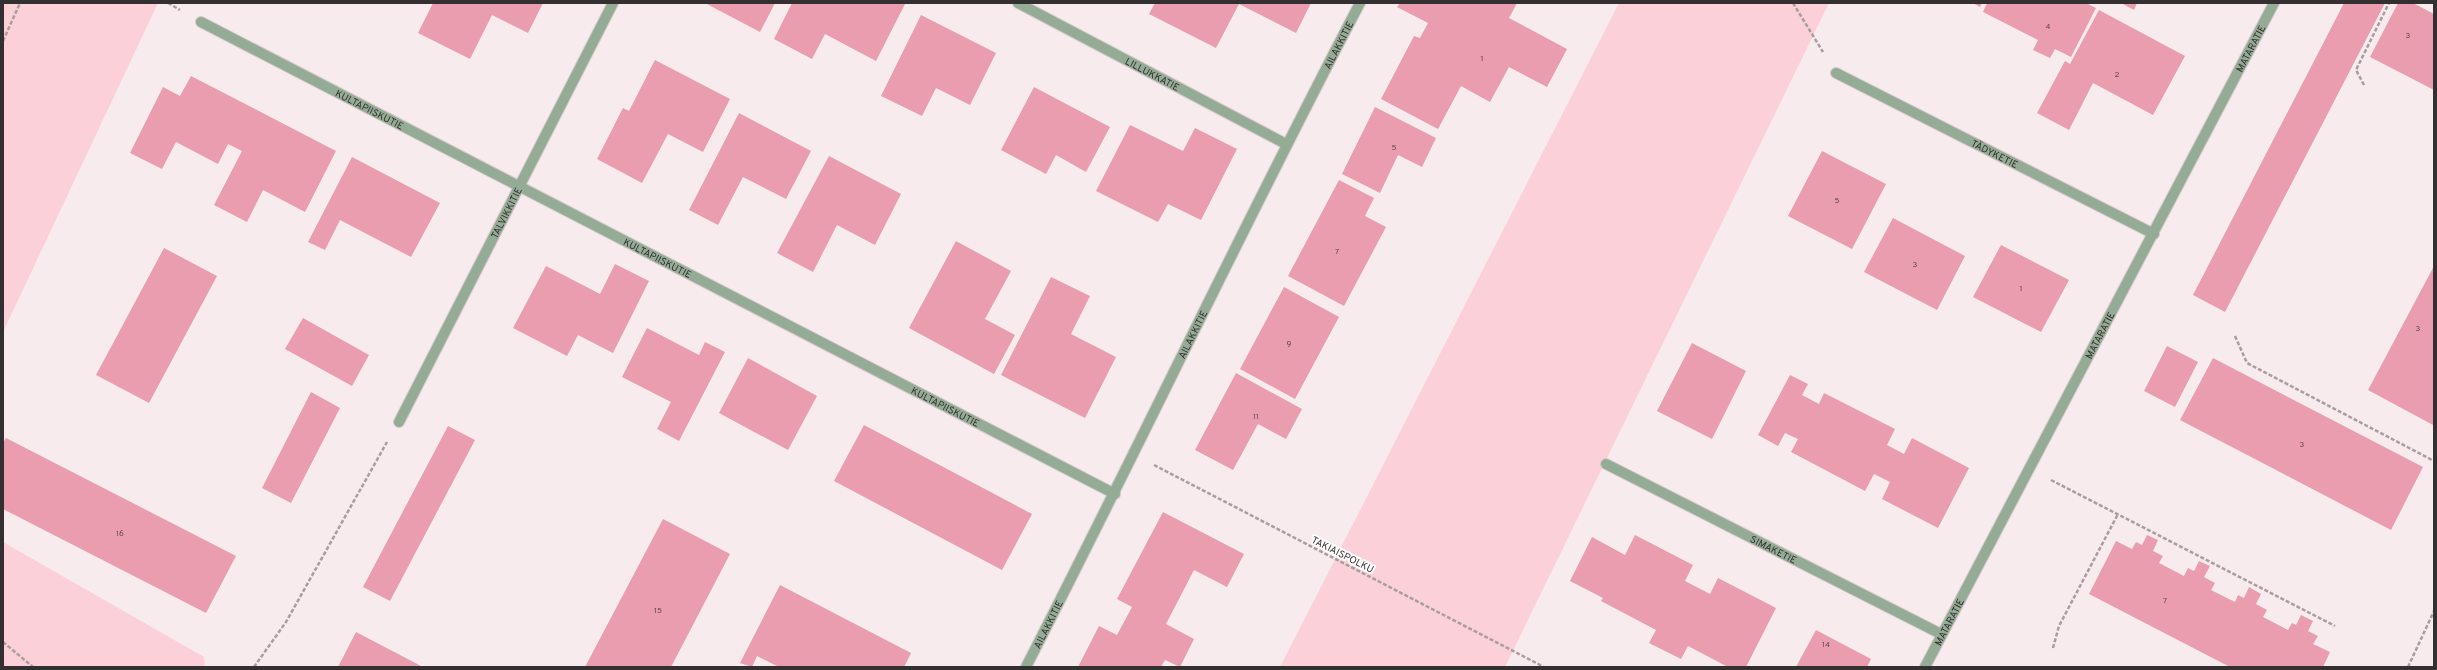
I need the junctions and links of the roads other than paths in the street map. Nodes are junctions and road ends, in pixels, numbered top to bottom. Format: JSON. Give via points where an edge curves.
{"nodes":[{"id":1,"x":613,"y":3,"type":"edge"},
{"id":2,"x":1018,"y":3,"type":"edge"},
{"id":3,"x":1360,"y":3,"type":"edge"},
{"id":4,"x":2274,"y":3,"type":"edge"},
{"id":5,"x":201,"y":22,"type":"dead end"},
{"id":6,"x":1836,"y":73,"type":"road end"},
{"id":7,"x":1286,"y":144,"type":"junction"},
{"id":8,"x":520,"y":187,"type":"junction"},
{"id":9,"x":2154,"y":234,"type":"junction"},
{"id":10,"x":399,"y":422,"type":"road end"},
{"id":11,"x":1606,"y":464,"type":"dead end"},
{"id":12,"x":1115,"y":494,"type":"junction"},
{"id":13,"x":1941,"y":634,"type":"junction"},
{"id":14,"x":1026,"y":667,"type":"edge"},
{"id":15,"x":1924,"y":667,"type":"edge"}],
"edges":[{"from":1,"to":8,"type":"street","name":"TALVIKKITIE"},
{"from":2,"to":7,"type":"street","name":"LILLUKKATIE"},
{"from":3,"to":7,"type":"street","name":"AILAKKITIE"},
{"from":4,"to":9,"type":"street","name":"MATARATIE"},
{"from":5,"to":8,"type":"street","name":"KULTAPIISKUTIE"},
{"from":6,"to":9,"type":"street","name":"TÄDYKETIE"},
{"from":7,"to":12,"type":"street","name":"AILAKKITIE"},
{"from":8,"to":10,"type":"street","name":"TALVIKKITIE"},
{"from":8,"to":12,"type":"street","name":"KULTAPIISKUTIE"},
{"from":9,"to":13,"type":"street","name":"MATARATIE"},
{"from":11,"to":13,"type":"street","name":"SIMAKETIE"},
{"from":12,"to":14,"type":"street","name":"AILAKKITIE"},
{"from":13,"to":15,"type":"street","name":"MATARATIE"}]}
